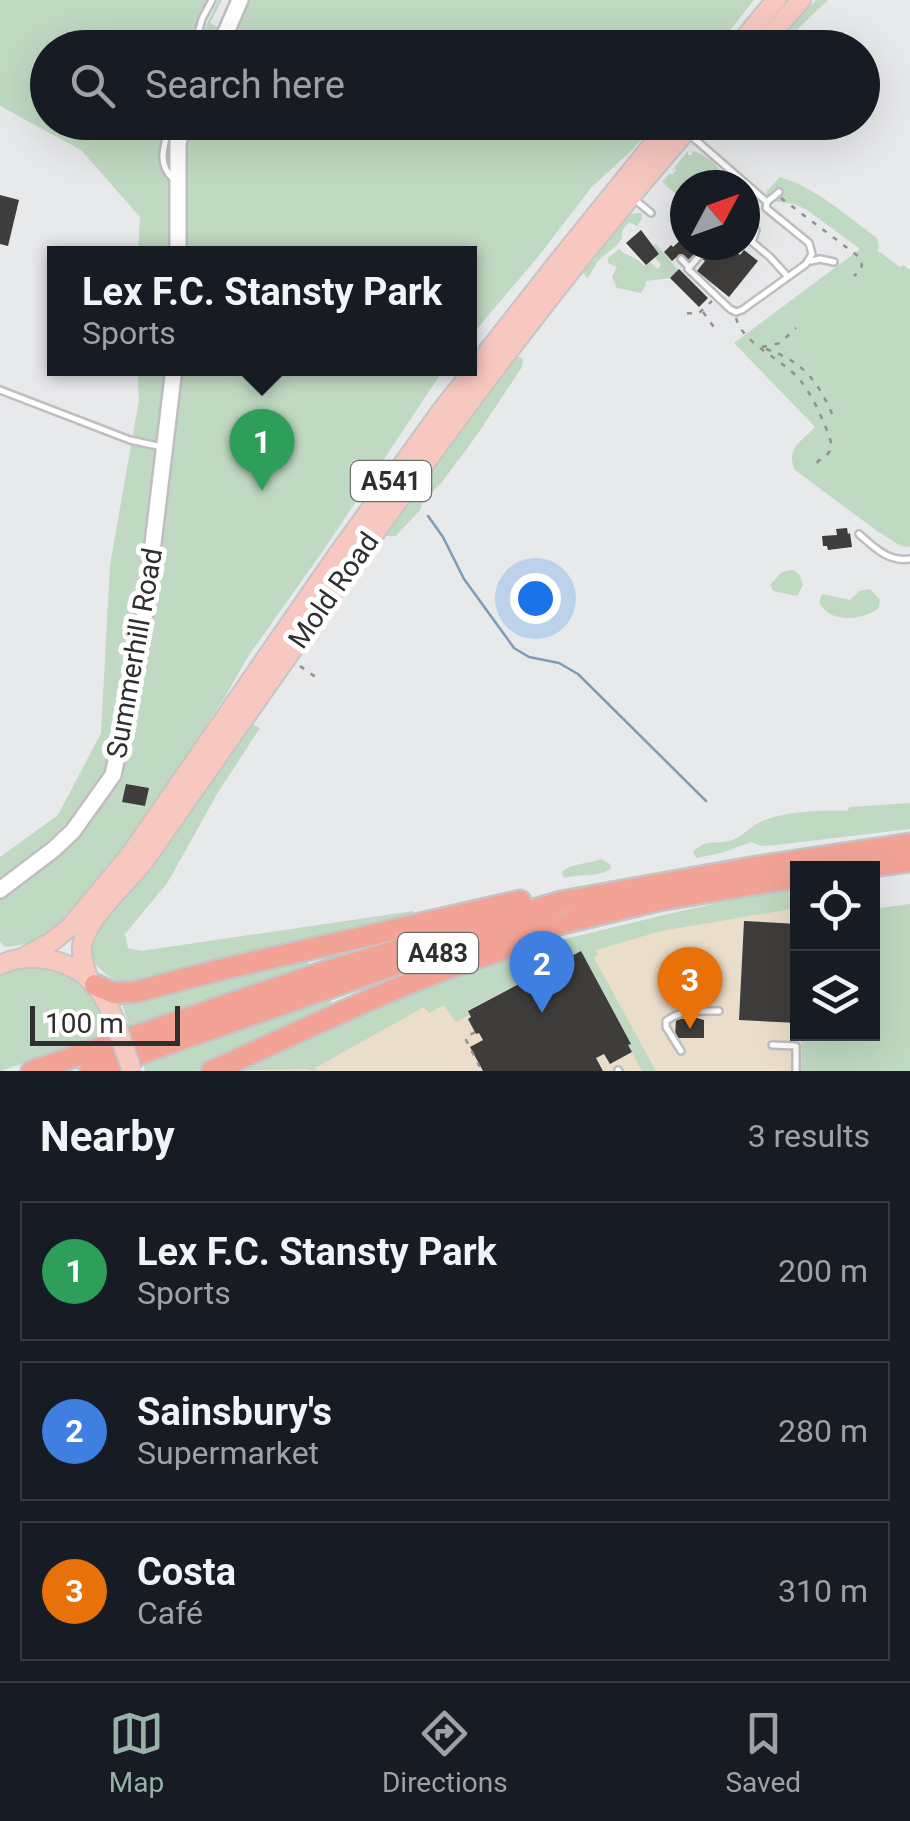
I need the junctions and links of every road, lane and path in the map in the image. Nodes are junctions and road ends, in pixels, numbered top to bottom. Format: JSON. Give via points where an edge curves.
{"nodes":[{"id":1,"x":212,"y":0,"type":"edge"},
{"id":2,"x":240,"y":0,"type":"edge"},
{"id":3,"x":776,"y":0,"type":"edge"},
{"id":4,"x":801,"y":0,"type":"edge"},
{"id":5,"x":199,"y":30,"type":"edge"},
{"id":6,"x":227,"y":30,"type":"edge"},
{"id":7,"x":751,"y":30,"type":"edge"},
{"id":8,"x":775,"y":30,"type":"edge"},
{"id":9,"x":166,"y":140,"type":"edge"},
{"id":10,"x":179,"y":140,"type":"edge"},
{"id":11,"x":669,"y":140,"type":"edge"},
{"id":12,"x":698,"y":140,"type":"edge"},
{"id":13,"x":729,"y":170,"type":"edge"},
{"id":14,"x":178,"y":183,"type":"junction"},
{"id":15,"x":626,"y":192,"type":"junction"},
{"id":16,"x":777,"y":193,"type":"joint"},
{"id":17,"x":760,"y":199,"type":"edge"},
{"id":18,"x":767,"y":205,"type":"junction"},
{"id":19,"x":651,"y":214,"type":"dead end"},
{"id":20,"x":763,"y":217,"type":"dead end"},
{"id":21,"x":178,"y":246,"type":"edge"},
{"id":22,"x":760,"y":249,"type":"edge"},
{"id":23,"x":681,"y":260,"type":"dead end"},
{"id":24,"x":695,"y":260,"type":"edge"},
{"id":25,"x":808,"y":262,"type":"junction"},
{"id":26,"x":834,"y":262,"type":"dead end"},
{"id":27,"x":689,"y":267,"type":"junction"},
{"id":28,"x":854,"y":276,"type":"dead end"},
{"id":29,"x":788,"y":277,"type":"junction"},
{"id":30,"x":717,"y":297,"type":"junction"},
{"id":31,"x":702,"y":311,"type":"junction"},
{"id":32,"x":736,"y":312,"type":"junction"},
{"id":33,"x":687,"y":313,"type":"dead end"},
{"id":34,"x":796,"y":328,"type":"dead end"},
{"id":35,"x":718,"y":333,"type":"dead end"},
{"id":36,"x":760,"y":347,"type":"junction"},
{"id":37,"x":173,"y":376,"type":"edge"},
{"id":38,"x":0,"y":390,"type":"edge"},
{"id":39,"x":834,"y":421,"type":"dead end"},
{"id":40,"x":165,"y":448,"type":"junction"},
{"id":41,"x":816,"y":470,"type":"dead end"},
{"id":42,"x":859,"y":534,"type":"dead end"},
{"id":43,"x":910,"y":559,"type":"edge"},
{"id":44,"x":280,"y":652,"type":"junction"},
{"id":45,"x":317,"y":678,"type":"dead end"},
{"id":46,"x":910,"y":844,"type":"edge"},
{"id":47,"x":910,"y":862,"type":"edge"},
{"id":48,"x":880,"y":866,"type":"edge"},
{"id":49,"x":763,"y":874,"type":"junction"},
{"id":50,"x":790,"y":876,"type":"edge"},
{"id":51,"x":0,"y":890,"type":"edge"},
{"id":52,"x":0,"y":949,"type":"edge"},
{"id":53,"x":14,"y":960,"type":"edge"},
{"id":54,"x":91,"y":982,"type":"junction"},
{"id":55,"x":719,"y":1011,"type":"dead end"},
{"id":56,"x":475,"y":1032,"type":"dead end"},
{"id":57,"x":772,"y":1045,"type":"dead end"},
{"id":58,"x":681,"y":1050,"type":"dead end"},
{"id":59,"x":32,"y":1071,"type":"edge"},
{"id":60,"x":90,"y":1071,"type":"edge"},
{"id":61,"x":132,"y":1071,"type":"edge"},
{"id":62,"x":212,"y":1071,"type":"edge"},
{"id":63,"x":482,"y":1071,"type":"edge"},
{"id":64,"x":796,"y":1071,"type":"edge"}],
"edges":[{"from":1,"to":5,"type":"lane"},
{"from":2,"to":6,"type":"street"},
{"from":3,"to":7,"type":"main road"},
{"from":4,"to":8,"type":"main road"},
{"from":9,"to":14,"type":"lane","via":[[161,159]]},
{"from":10,"to":14,"type":"street"},
{"from":11,"to":15,"type":"main road","name":"Mold Road","number":"A541"},
{"from":12,"to":13,"type":"lane"},
{"from":14,"to":21,"type":"street"},
{"from":15,"to":19,"type":"lane"},
{"from":15,"to":44,"type":"main road","name":"Mold Road","number":"A541"},
{"from":16,"to":18,"type":"lane"},
{"from":16,"to":28,"type":"path","via":[[858,256],[862,265]]},
{"from":17,"to":18,"type":"lane"},
{"from":18,"to":20,"type":"lane"},
{"from":18,"to":25,"type":"lane","via":[[809,243]]},
{"from":22,"to":29,"type":"lane"},
{"from":23,"to":27,"type":"lane"},
{"from":24,"to":27,"type":"lane"},
{"from":25,"to":26,"type":"lane"},
{"from":25,"to":29,"type":"lane"},
{"from":27,"to":30,"type":"lane"},
{"from":29,"to":32,"type":"lane"},
{"from":30,"to":31,"type":"path"},
{"from":30,"to":32,"type":"lane"},
{"from":31,"to":33,"type":"path"},
{"from":31,"to":35,"type":"path"},
{"from":32,"to":36,"type":"path","via":[[738,327]]},
{"from":34,"to":36,"type":"path","via":[[780,343]]},
{"from":36,"to":39,"type":"path","via":[[806,371]]},
{"from":36,"to":41,"type":"path","via":[[799,378],[818,408],[832,448]]},
{"from":37,"to":40,"type":"street","name":"Summerhill Road"},
{"from":38,"to":40,"type":"lane"},
{"from":40,"to":51,"type":"street","name":"Summerhill Road","via":[[142,644],[113,775],[73,831]]},
{"from":42,"to":43,"type":"lane","via":[[891,558]]},
{"from":44,"to":45,"type":"path"},
{"from":44,"to":53,"type":"main road","name":"Mold Road","number":"A541","via":[[70,928]]},
{"from":44,"to":54,"type":"main road","name":"Mold Road","number":"A541","via":[[142,864],[86,933],[82,954]]},
{"from":46,"to":49,"type":"highway","number":"A483"},
{"from":47,"to":48,"type":"highway"},
{"from":49,"to":50,"type":"highway","number":"A483"},
{"from":49,"to":54,"type":"highway","number":"A483","via":[[674,874],[598,885],[135,992],[114,993]]},
{"from":49,"to":59,"type":"highway","number":"A483","via":[[561,902],[327,971]]},
{"from":49,"to":60,"type":"highway","number":"A483","via":[[412,959]]},
{"from":49,"to":62,"type":"highway","number":"A483","via":[[658,912],[472,959]]},
{"from":52,"to":53,"type":"street"},
{"from":53,"to":54,"type":"main road","via":[[65,964]]},
{"from":54,"to":61,"type":"main road","bridge":true,"via":[[115,1021]]},
{"from":55,"to":58,"type":"lane","via":[[678,1013],[666,1021]]},
{"from":56,"to":63,"type":"path","via":[[465,1038]]},
{"from":57,"to":64,"type":"lane","via":[[796,1046]]}]}
